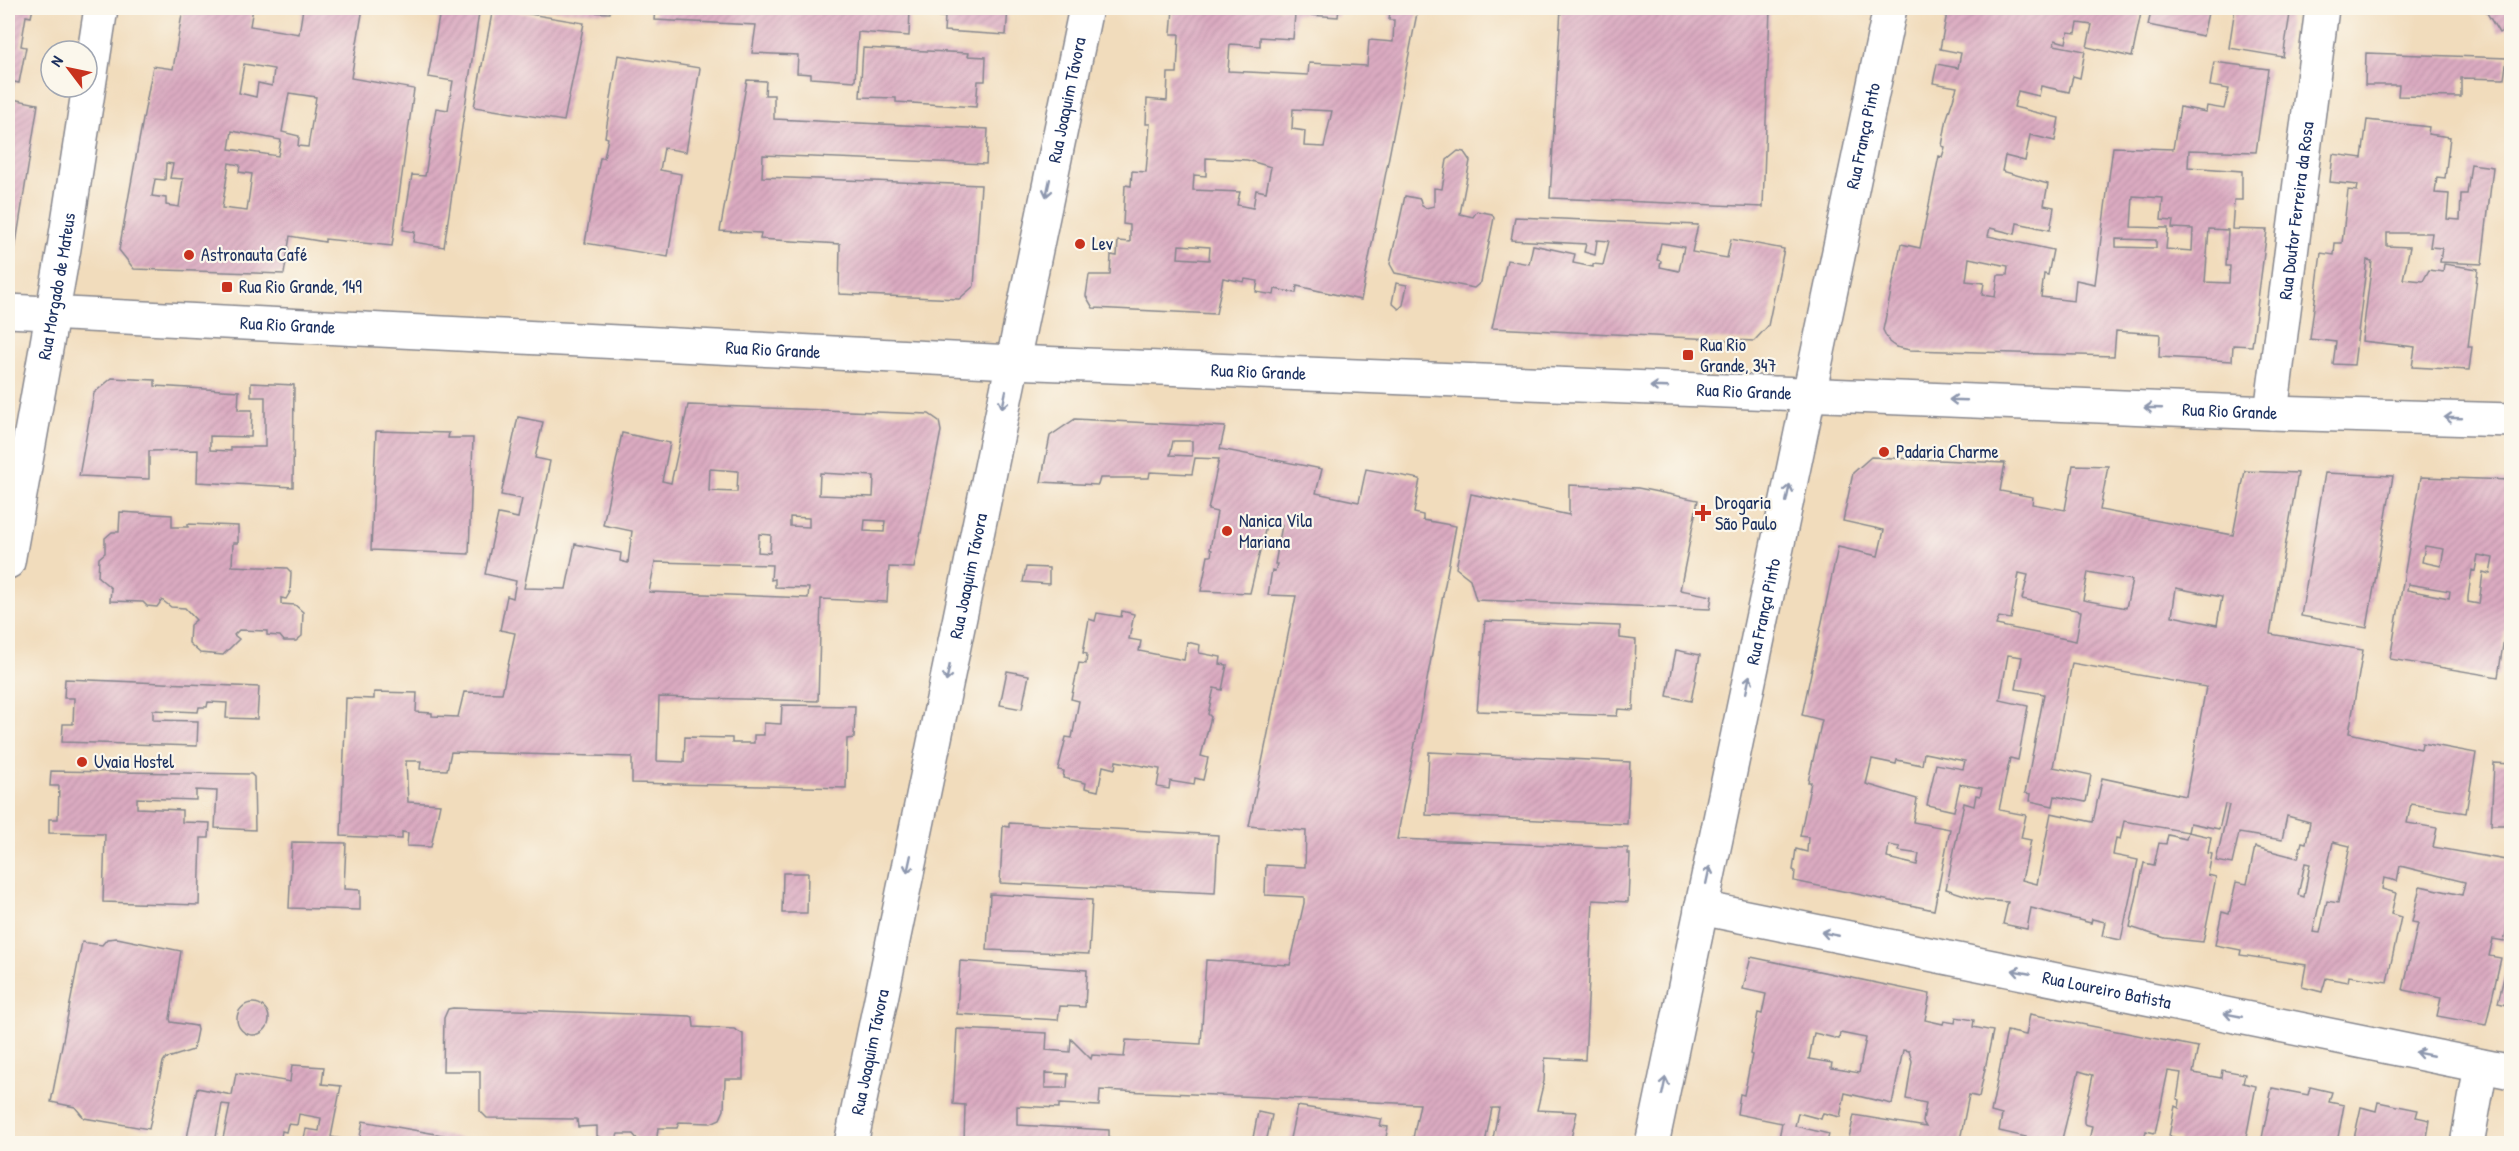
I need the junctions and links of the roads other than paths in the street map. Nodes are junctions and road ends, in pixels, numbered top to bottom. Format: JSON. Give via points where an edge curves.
{"nodes":[{"id":1,"x":101,"y":8,"type":"edge"},
{"id":2,"x":1086,"y":8,"type":"edge"},
{"id":3,"x":1890,"y":8,"type":"edge"},
{"id":4,"x":2322,"y":8,"type":"edge"},
{"id":5,"x":8,"y":311,"type":"edge"},
{"id":6,"x":51,"y":313,"type":"junction"},
{"id":7,"x":1012,"y":362,"type":"junction"},
{"id":8,"x":1809,"y":393,"type":"junction"},
{"id":9,"x":2271,"y":413,"type":"junction"},
{"id":10,"x":2511,"y":420,"type":"edge"},
{"id":11,"x":8,"y":562,"type":"edge"},
{"id":12,"x":1701,"y":908,"type":"junction"},
{"id":13,"x":2496,"y":1069,"type":"edge"},
{"id":14,"x":851,"y":1143,"type":"edge"},
{"id":15,"x":1652,"y":1143,"type":"edge"},
{"id":16,"x":2467,"y":1143,"type":"edge"}],
"edges":[{"from":1,"to":6,"type":"street","name":"Rua Morgado de Mateus"},
{"from":2,"to":7,"type":"street","name":"Rua Joaquim Távora","one_way":true},
{"from":3,"to":8,"type":"street","name":"Rua França Pinto"},
{"from":4,"to":9,"type":"street","name":"Rua Doutor Ferreira da Rosa"},
{"from":5,"to":6,"type":"street","name":"Rua Rio Grande"},
{"from":6,"to":7,"type":"street","name":"Rua Rio Grande"},
{"from":6,"to":11,"type":"street","name":"Rua Morgado de Mateus"},
{"from":8,"to":7,"type":"street","name":"Rua Rio Grande","one_way":true},
{"from":7,"to":14,"type":"street","name":"Rua Joaquim Távora","one_way":true},
{"from":9,"to":8,"type":"street","name":"Rua Rio Grande","one_way":true},
{"from":12,"to":8,"type":"street","name":"Rua França Pinto","one_way":true},
{"from":10,"to":9,"type":"street","name":"Rua Rio Grande","one_way":true},
{"from":13,"to":12,"type":"street","name":"Rua Loureiro Batista","one_way":true},
{"from":15,"to":12,"type":"street","name":"Rua França Pinto","one_way":true},
{"from":13,"to":16,"type":"street"}]}
